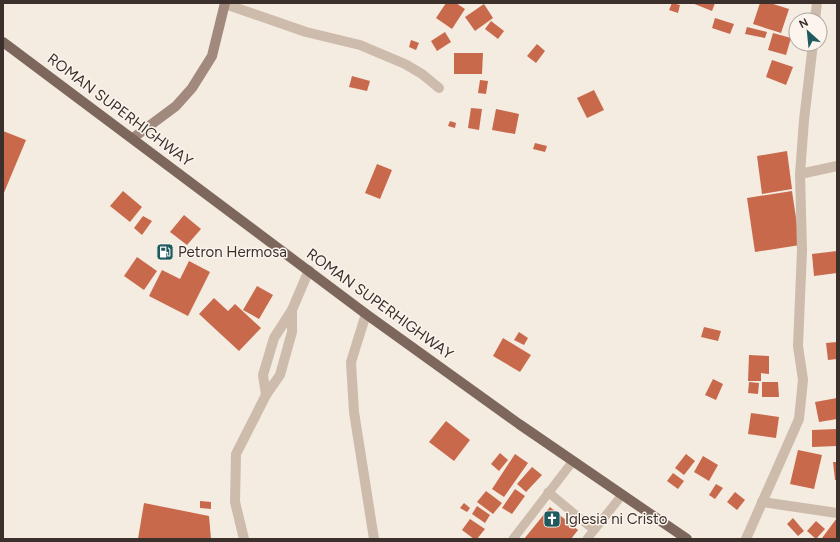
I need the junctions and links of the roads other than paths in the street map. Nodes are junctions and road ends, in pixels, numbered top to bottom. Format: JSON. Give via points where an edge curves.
{"nodes":[{"id":1,"x":225,"y":4,"type":"edge"},
{"id":2,"x":3,"y":42,"type":"edge"},
{"id":3,"x":812,"y":52,"type":"edge"},
{"id":4,"x":439,"y":88,"type":"dead end"},
{"id":5,"x":133,"y":138,"type":"junction"},
{"id":6,"x":837,"y":166,"type":"edge"},
{"id":7,"x":800,"y":174,"type":"junction"},
{"id":8,"x":309,"y":270,"type":"junction"},
{"id":9,"x":292,"y":310,"type":"junction"},
{"id":10,"x":366,"y":314,"type":"junction"},
{"id":11,"x":266,"y":395,"type":"junction"},
{"id":12,"x":573,"y":461,"type":"junction"},
{"id":13,"x":548,"y":492,"type":"junction"},
{"id":14,"x":622,"y":495,"type":"junction"},
{"id":15,"x":762,"y":502,"type":"junction"},
{"id":16,"x":837,"y":513,"type":"edge"},
{"id":17,"x":594,"y":530,"type":"junction"},
{"id":18,"x":244,"y":539,"type":"edge"},
{"id":19,"x":374,"y":539,"type":"edge"},
{"id":20,"x":513,"y":539,"type":"edge"},
{"id":21,"x":586,"y":539,"type":"edge"},
{"id":22,"x":686,"y":539,"type":"edge"},
{"id":23,"x":746,"y":539,"type":"edge"}],
"edges":[{"from":1,"to":4,"type":"street","via":[[306,32],[360,45],[405,64]]},
{"from":1,"to":5,"type":"street","via":[[212,56],[192,88],[176,106]]},
{"from":2,"to":5,"type":"main road","name":"ROMAN SUPERHIGHWAY"},
{"from":3,"to":7,"type":"street"},
{"from":5,"to":8,"type":"main road","name":"ROMAN SUPERHIGHWAY"},
{"from":6,"to":7,"type":"street"},
{"from":7,"to":15,"type":"street","via":[[802,250],[798,346],[803,380],[799,419]]},
{"from":8,"to":9,"type":"street"},
{"from":8,"to":10,"type":"main road","name":"ROMAN SUPERHIGHWAY"},
{"from":9,"to":11,"type":"street","via":[[292,332],[280,375]]},
{"from":9,"to":11,"type":"street","via":[[274,338],[264,374]]},
{"from":10,"to":12,"type":"main road","name":"ROMAN SUPERHIGHWAY"},
{"from":10,"to":19,"type":"street","via":[[351,362],[354,412]]},
{"from":11,"to":18,"type":"street","via":[[236,454],[235,502]]},
{"from":12,"to":13,"type":"lane"},
{"from":12,"to":14,"type":"main road","name":"ROMAN SUPERHIGHWAY"},
{"from":13,"to":17,"type":"lane"},
{"from":13,"to":20,"type":"lane"},
{"from":14,"to":17,"type":"lane"},
{"from":14,"to":22,"type":"main road","name":"ROMAN SUPERHIGHWAY"},
{"from":15,"to":16,"type":"street"},
{"from":15,"to":23,"type":"street"},
{"from":17,"to":21,"type":"lane"}]}
